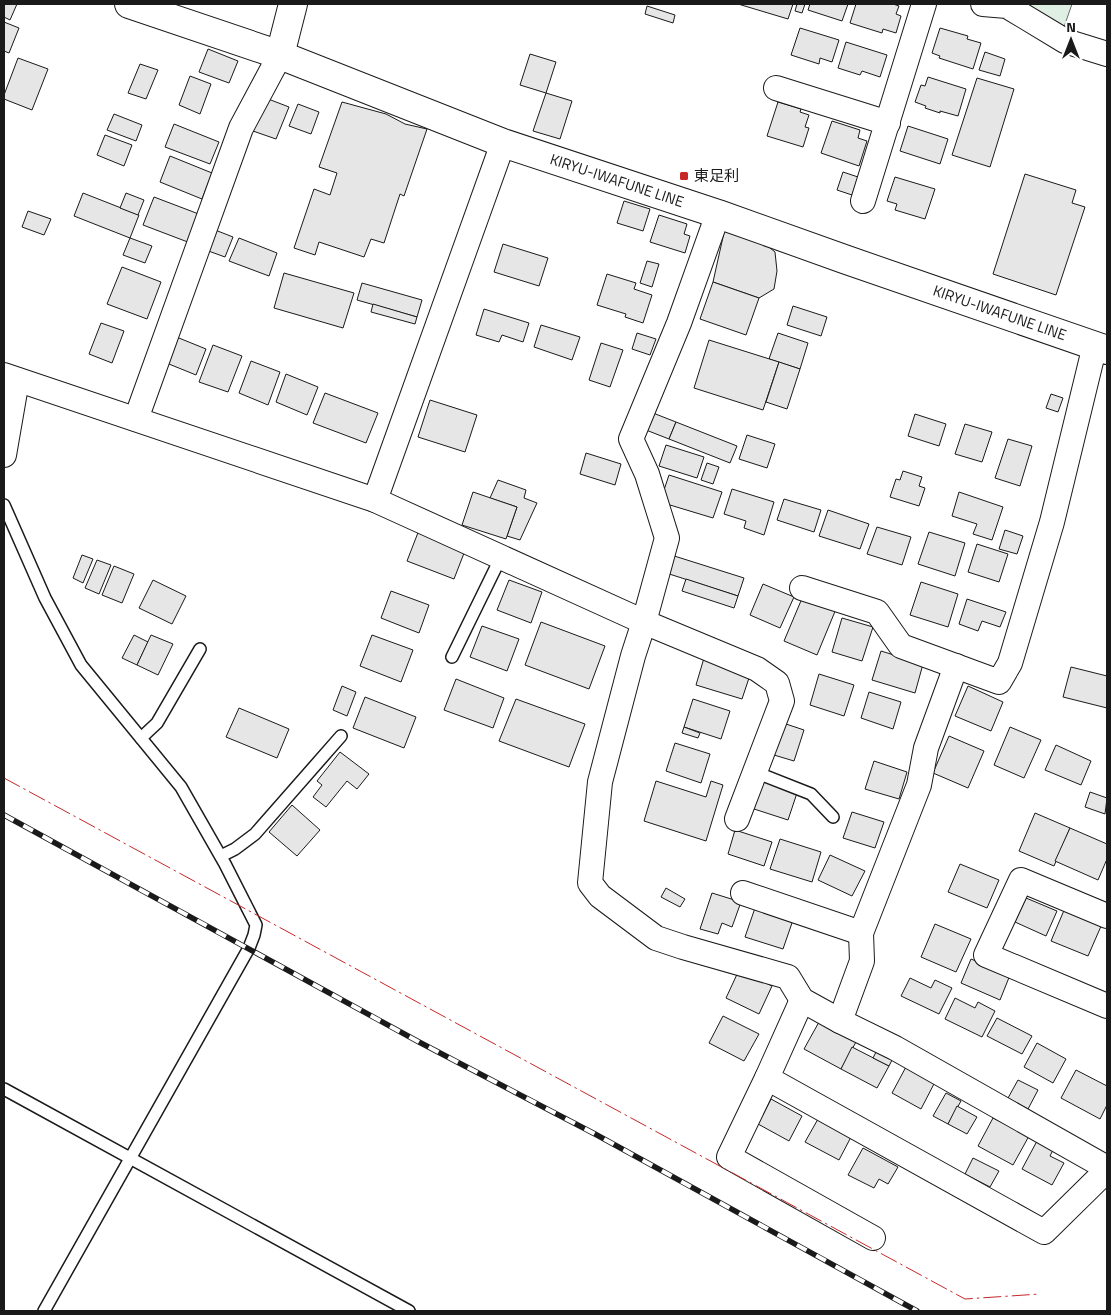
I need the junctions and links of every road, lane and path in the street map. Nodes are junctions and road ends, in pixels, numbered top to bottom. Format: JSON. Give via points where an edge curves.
{"nodes":[{"id":1,"x":129,"y":4,"type":"edge"},
{"id":2,"x":293,"y":4,"type":"edge"},
{"id":3,"x":924,"y":4,"type":"edge"},
{"id":4,"x":983,"y":4,"type":"edge"},
{"id":5,"x":1107,"y":54,"type":"edge"},
{"id":6,"x":280,"y":56,"type":"junction"},
{"id":7,"x":776,"y":88,"type":"dead end"},
{"id":8,"x":888,"y":123,"type":"junction"},
{"id":9,"x":503,"y":142,"type":"junction"},
{"id":10,"x":863,"y":201,"type":"dead end"},
{"id":11,"x":718,"y":214,"type":"junction"},
{"id":12,"x":1101,"y":347,"type":"edge"},
{"id":13,"x":10,"y":378,"type":"edge"},
{"id":14,"x":136,"y":419,"type":"junction"},
{"id":15,"x":4,"y":455,"type":"edge"},
{"id":16,"x":375,"y":500,"type":"junction"},
{"id":17,"x":4,"y":505,"type":"edge"},
{"id":18,"x":501,"y":557,"type":"junction"},
{"id":19,"x":802,"y":588,"type":"dead end"},
{"id":20,"x":644,"y":622,"type":"junction"},
{"id":21,"x":200,"y":649,"type":"dead end"},
{"id":22,"x":452,"y":657,"type":"dead end"},
{"id":23,"x":956,"y":666,"type":"junction"},
{"id":24,"x":341,"y":736,"type":"dead end"},
{"id":25,"x":140,"y":738,"type":"junction"},
{"id":26,"x":755,"y":772,"type":"junction"},
{"id":27,"x":833,"y":818,"type":"dead end"},
{"id":28,"x":737,"y":819,"type":"dead end"},
{"id":29,"x":221,"y":856,"type":"junction"},
{"id":30,"x":743,"y":893,"type":"dead end"},
{"id":31,"x":1107,"y":916,"type":"edge"},
{"id":32,"x":861,"y":933,"type":"junction"},
{"id":33,"x":802,"y":1000,"type":"junction"},
{"id":34,"x":1107,"y":1006,"type":"edge"},
{"id":35,"x":840,"y":1021,"type":"junction"},
{"id":36,"x":767,"y":1078,"type":"junction"},
{"id":37,"x":4,"y":1089,"type":"edge"},
{"id":38,"x":130,"y":1158,"type":"junction"},
{"id":39,"x":1107,"y":1169,"type":"edge"},
{"id":40,"x":873,"y":1238,"type":"dead end"},
{"id":41,"x":44,"y":1311,"type":"edge"},
{"id":42,"x":409,"y":1311,"type":"edge"}],
"edges":[{"from":1,"to":6,"type":"main road","name":"KIRYU-IWAFUNE LINE"},
{"from":2,"to":6,"type":"main road"},
{"from":3,"to":8,"type":"street"},
{"from":4,"to":5,"type":"street","via":[[1007,6],[1065,41]]},
{"from":6,"to":9,"type":"main road","name":"KIRYU-IWAFUNE LINE"},
{"from":6,"to":14,"type":"street","via":[[241,128]]},
{"from":7,"to":8,"type":"street"},
{"from":8,"to":10,"type":"street"},
{"from":9,"to":11,"type":"main road","name":"KIRYU-IWAFUNE LINE"},
{"from":9,"to":16,"type":"street"},
{"from":11,"to":12,"type":"main road","name":"KIRYU-IWAFUNE LINE"},
{"from":11,"to":20,"type":"street","via":[[679,323],[631,440],[647,474],[667,538]]},
{"from":12,"to":23,"type":"street","via":[[1010,663],[999,682]]},
{"from":13,"to":14,"type":"street"},
{"from":13,"to":15,"type":"street"},
{"from":14,"to":16,"type":"street"},
{"from":16,"to":18,"type":"street"},
{"from":17,"to":25,"type":"lane","via":[[45,598],[81,665]]},
{"from":18,"to":20,"type":"street"},
{"from":18,"to":22,"type":"lane"},
{"from":19,"to":23,"type":"street","via":[[877,612],[901,646]]},
{"from":20,"to":26,"type":"street","via":[[757,669],[778,683],[782,701]]},
{"from":20,"to":33,"type":"street","via":[[600,782],[590,883],[600,896],[656,938],[788,977]]},
{"from":21,"to":25,"type":"lane","via":[[157,723]]},
{"from":23,"to":32,"type":"street","via":[[926,748],[919,785]]},
{"from":24,"to":29,"type":"lane","via":[[255,834]]},
{"from":25,"to":29,"type":"lane","via":[[181,787]]},
{"from":26,"to":27,"type":"lane","via":[[811,794]]},
{"from":26,"to":28,"type":"street"},
{"from":29,"to":38,"type":"lane","via":[[256,925],[254,935]]},
{"from":30,"to":32,"type":"street"},
{"from":31,"to":34,"type":"street","via":[[1021,880],[986,954]]},
{"from":32,"to":35,"type":"street","via":[[862,961]]},
{"from":33,"to":35,"type":"street"},
{"from":33,"to":36,"type":"street"},
{"from":35,"to":39,"type":"street","via":[[895,1048]]},
{"from":36,"to":39,"type":"street","via":[[1044,1232]]},
{"from":36,"to":40,"type":"street","via":[[729,1157]]},
{"from":37,"to":38,"type":"lane"},
{"from":38,"to":41,"type":"lane"},
{"from":38,"to":42,"type":"lane"}]}
